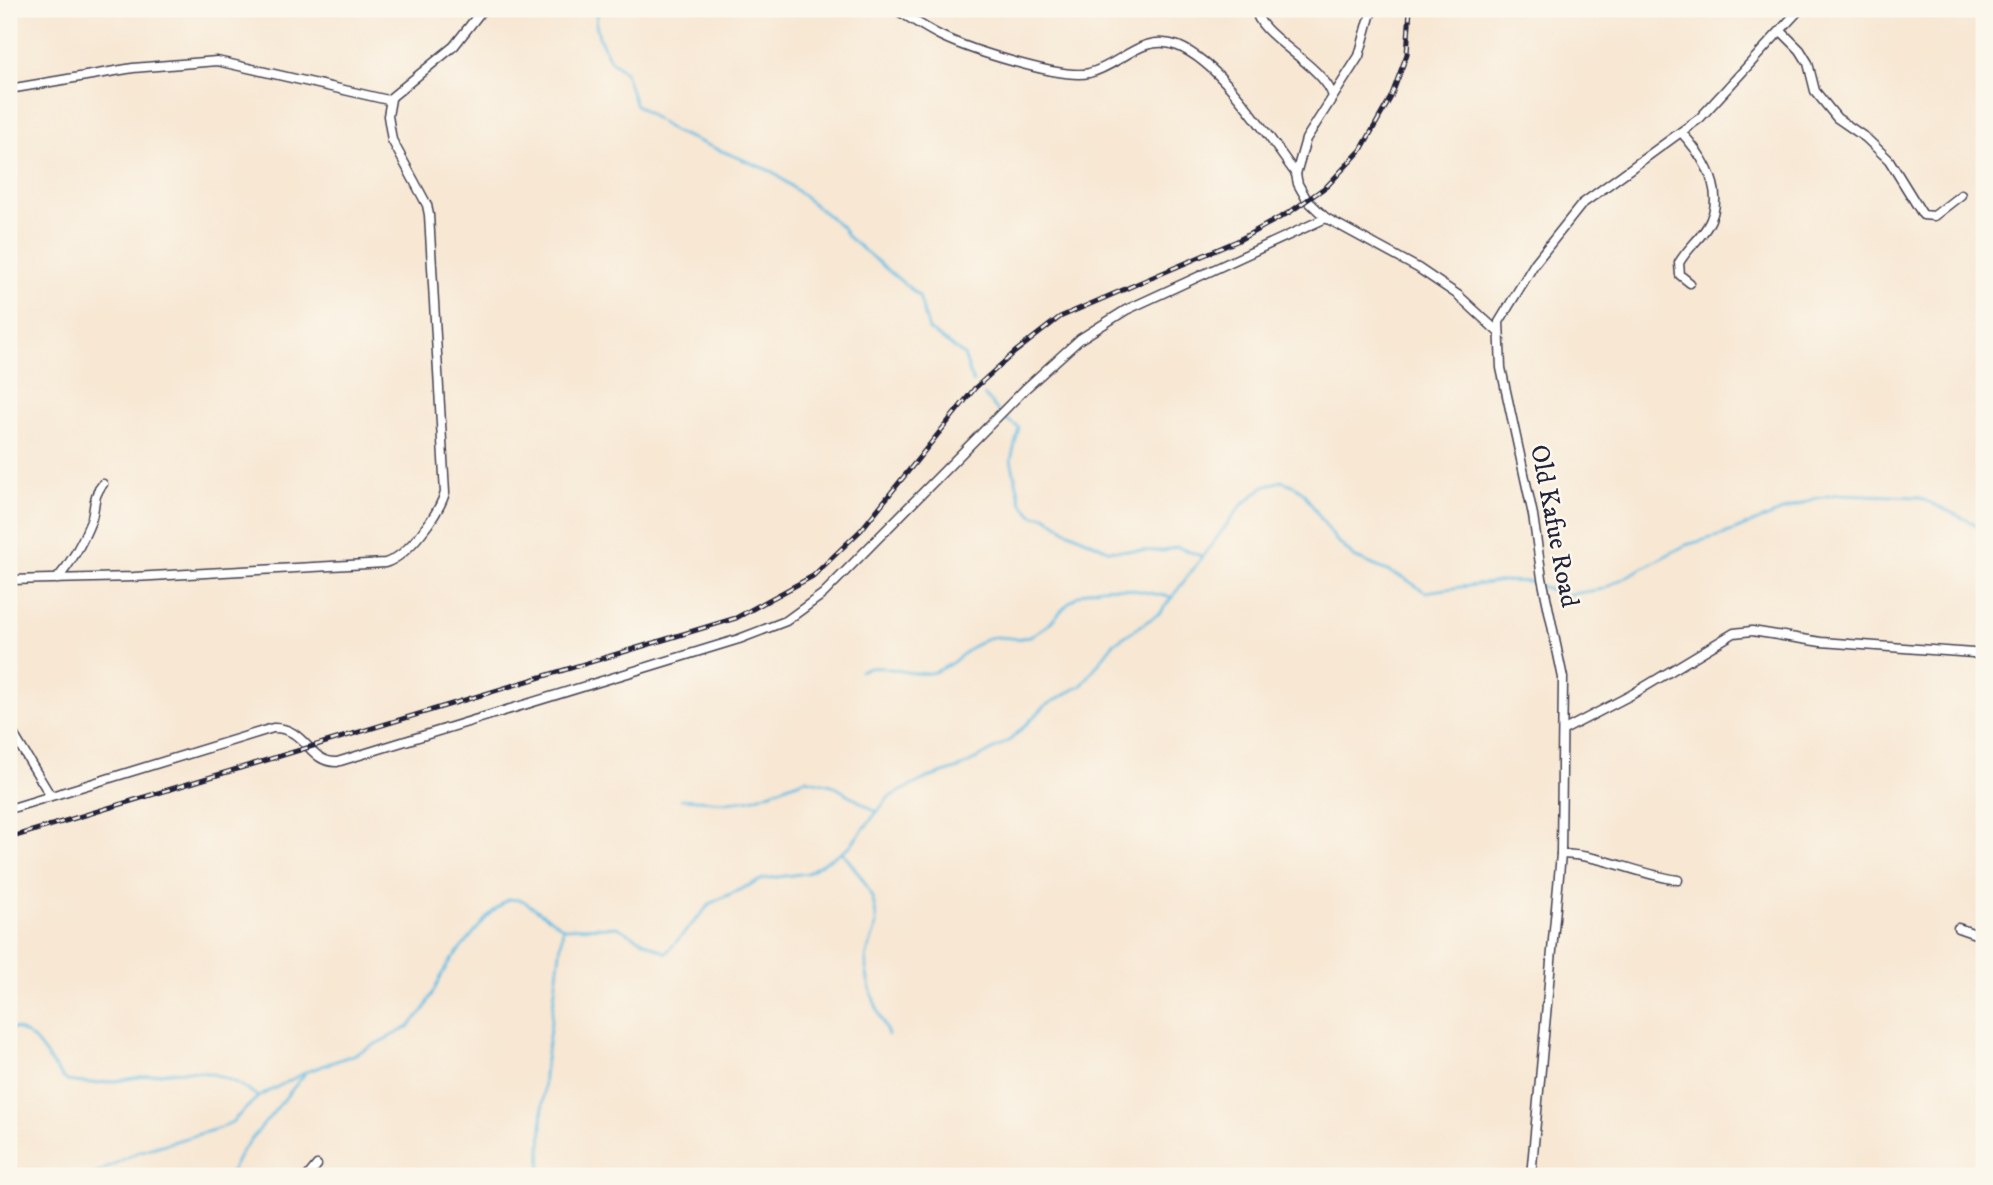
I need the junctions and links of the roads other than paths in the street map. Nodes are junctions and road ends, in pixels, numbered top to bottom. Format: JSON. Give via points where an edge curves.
{"nodes":[{"id":1,"x":483,"y":9,"type":"edge"},
{"id":2,"x":895,"y":9,"type":"edge"},
{"id":3,"x":1256,"y":9,"type":"edge"},
{"id":4,"x":1372,"y":9,"type":"edge"},
{"id":5,"x":1800,"y":9,"type":"edge"},
{"id":6,"x":1781,"y":31,"type":"junction"},
{"id":7,"x":9,"y":89,"type":"edge"},
{"id":8,"x":1333,"y":96,"type":"junction"},
{"id":9,"x":391,"y":99,"type":"junction"},
{"id":10,"x":1681,"y":132,"type":"junction"},
{"id":11,"x":1296,"y":174,"type":"junction"},
{"id":12,"x":1961,"y":195,"type":"dead end"},
{"id":13,"x":1326,"y":218,"type":"junction"},
{"id":14,"x":1690,"y":283,"type":"dead end"},
{"id":15,"x":1497,"y":331,"type":"junction"},
{"id":16,"x":103,"y":484,"type":"dead end"},
{"id":17,"x":57,"y":579,"type":"junction"},
{"id":18,"x":9,"y":580,"type":"edge"},
{"id":19,"x":1984,"y":657,"type":"edge"},
{"id":20,"x":9,"y":727,"type":"edge"},
{"id":21,"x":1564,"y":730,"type":"junction"},
{"id":22,"x":50,"y":795,"type":"junction"},
{"id":23,"x":9,"y":809,"type":"edge"},
{"id":24,"x":1561,"y":854,"type":"junction"},
{"id":25,"x":1678,"y":880,"type":"dead end"},
{"id":26,"x":1958,"y":928,"type":"dead end"},
{"id":27,"x":1984,"y":937,"type":"edge"},
{"id":28,"x":317,"y":1165,"type":"dead end"},
{"id":29,"x":308,"y":1176,"type":"edge"},
{"id":30,"x":1531,"y":1176,"type":"edge"}],
"edges":[{"from":1,"to":9,"type":"street","via":[[464,37]]},
{"from":2,"to":11,"type":"street","via":[[942,37],[1074,75],[1091,73],[1152,43],[1178,46],[1229,88]]},
{"from":3,"to":8,"type":"street","via":[[1260,23],[1312,65]]},
{"from":4,"to":8,"type":"street","via":[[1365,41]]},
{"from":5,"to":6,"type":"street"},
{"from":6,"to":10,"type":"street","via":[[1732,87]]},
{"from":6,"to":12,"type":"street","via":[[1808,63],[1815,90],[1837,118],[1889,160],[1923,215],[1934,216]]},
{"from":7,"to":9,"type":"street","via":[[133,68],[217,61]]},
{"from":8,"to":11,"type":"street","via":[[1306,139]]},
{"from":9,"to":17,"type":"street","via":[[389,129],[427,205],[432,248],[445,493],[435,515],[397,558],[385,563]]},
{"from":10,"to":14,"type":"street","via":[[1709,167],[1714,205],[1707,228],[1679,263],[1680,275]]},
{"from":10,"to":15,"type":"street","via":[[1566,221],[1517,289]]},
{"from":11,"to":13,"type":"street","via":[[1307,200]]},
{"from":13,"to":15,"type":"street","via":[[1418,268],[1458,295]]},
{"from":13,"to":22,"type":"street","via":[[1126,310],[1080,339],[823,594],[786,621],[337,762],[321,759],[294,732],[273,728]]},
{"from":15,"to":21,"type":"street","name":"Old Kafue Road","via":[[1563,678]]},
{"from":16,"to":17,"type":"street","via":[[94,496],[86,533]]},
{"from":17,"to":18,"type":"street"},
{"from":19,"to":21,"type":"street","via":[[1752,631],[1734,633]]},
{"from":20,"to":22,"type":"street"},
{"from":21,"to":24,"type":"street","name":"Old Kafue Road"},
{"from":22,"to":23,"type":"street"},
{"from":24,"to":25,"type":"street","via":[[1620,863],[1655,877]]},
{"from":24,"to":30,"type":"street","name":"Old Kafue Road"},
{"from":26,"to":27,"type":"street"},
{"from":28,"to":29,"type":"street"}]}
